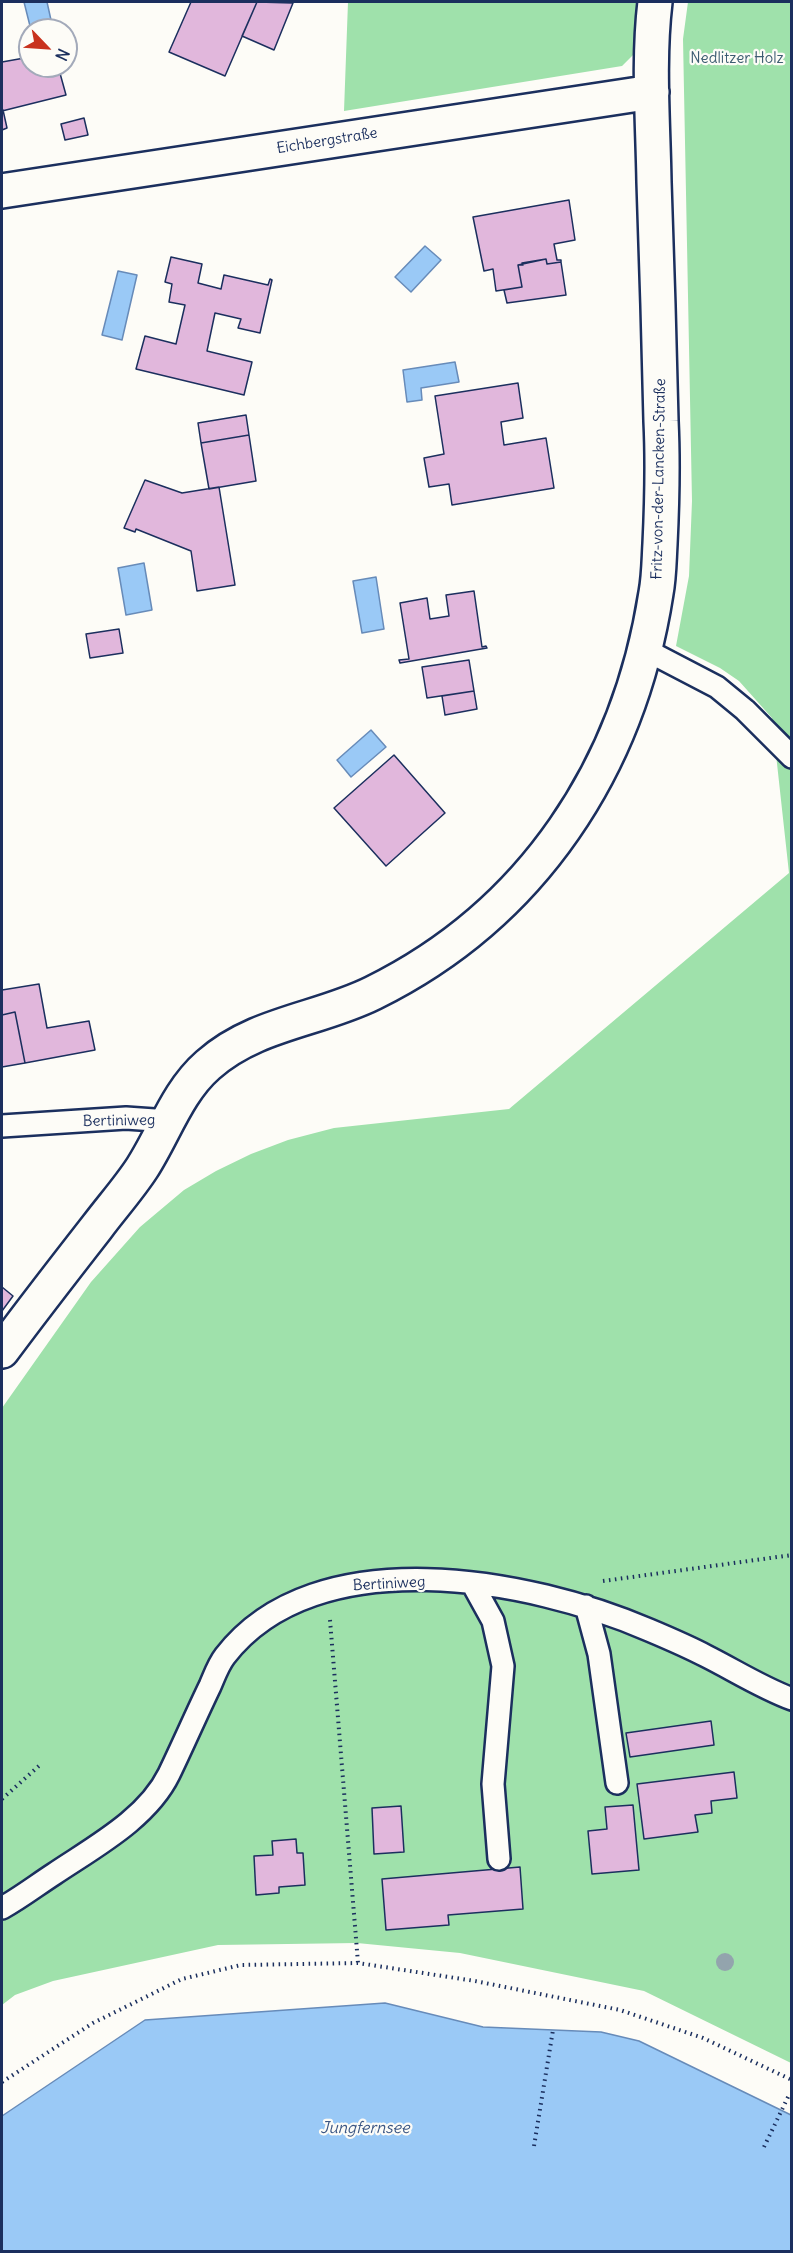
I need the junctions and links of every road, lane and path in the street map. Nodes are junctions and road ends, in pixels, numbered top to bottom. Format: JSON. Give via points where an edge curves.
{"nodes":[{"id":1,"x":655,"y":2,"type":"edge"},
{"id":2,"x":652,"y":92,"type":"junction"},
{"id":3,"x":2,"y":190,"type":"edge"},
{"id":4,"x":646,"y":650,"type":"junction"},
{"id":5,"x":792,"y":757,"type":"edge"},
{"id":6,"x":169,"y":1121,"type":"junction"},
{"id":7,"x":2,"y":1126,"type":"edge"},
{"id":8,"x":2,"y":1351,"type":"edge"},
{"id":9,"x":792,"y":1555,"type":"edge"},
{"id":10,"x":596,"y":1582,"type":"dead end"},
{"id":11,"x":472,"y":1583,"type":"junction"},
{"id":12,"x":327,"y":1589,"type":"junction"},
{"id":13,"x":586,"y":1606,"type":"junction"},
{"id":14,"x":792,"y":1700,"type":"edge"},
{"id":15,"x":41,"y":1764,"type":"dead end"},
{"id":16,"x":617,"y":1783,"type":"dead end"},
{"id":17,"x":2,"y":1799,"type":"edge"},
{"id":18,"x":499,"y":1859,"type":"dead end"},
{"id":19,"x":2,"y":1908,"type":"edge"},
{"id":20,"x":358,"y":1963,"type":"junction"},
{"id":21,"x":553,"y":2030,"type":"dead end"},
{"id":22,"x":792,"y":2080,"type":"edge"},
{"id":23,"x":2,"y":2082,"type":"edge"},
{"id":24,"x":789,"y":2095,"type":"dead end"},
{"id":25,"x":534,"y":2146,"type":"dead end"},
{"id":26,"x":764,"y":2147,"type":"dead end"}],
"edges":[{"from":1,"to":2,"type":"street","name":"Fritz-von-der-Lancken-Straße"},
{"from":2,"to":3,"type":"street","name":"Eichbergstraße"},
{"from":2,"to":4,"type":"street","name":"Fritz-von-der-Lancken-Straße","via":[[662,452],[657,588]]},
{"from":4,"to":5,"type":"lane","via":[[717,687]]},
{"from":4,"to":6,"type":"street","name":"Fritz-von-der-Lancken-Straße","via":[[610,751],[575,815],[498,906],[422,965],[370,995],[249,1036],[228,1049],[205,1067],[186,1090]]},
{"from":6,"to":7,"type":"lane","name":"Bertiniweg","via":[[126,1118]]},
{"from":6,"to":8,"type":"street","name":"Bertiniweg","via":[[142,1168]]},
{"from":9,"to":10,"type":"path"},
{"from":11,"to":12,"type":"lane","name":"Bertiniweg","via":[[366,1581]]},
{"from":11,"to":13,"type":"lane","name":"Bertiniweg","via":[[528,1591]]},
{"from":11,"to":18,"type":"lane","via":[[493,1621],[503,1666],[493,1784]]},
{"from":12,"to":19,"type":"lane","name":"Bertiniweg","via":[[270,1616],[224,1658],[168,1776],[148,1804],[112,1834]]},
{"from":12,"to":20,"type":"path"},
{"from":13,"to":14,"type":"lane","name":"Bertiniweg","via":[[675,1642]]},
{"from":13,"to":16,"type":"lane","via":[[599,1654]]},
{"from":15,"to":17,"type":"path"},
{"from":20,"to":22,"type":"path","via":[[620,2010],[703,2038]]},
{"from":20,"to":23,"type":"path","via":[[241,1965],[182,1978],[93,2023]]},
{"from":21,"to":25,"type":"path"},
{"from":24,"to":26,"type":"path"}]}
